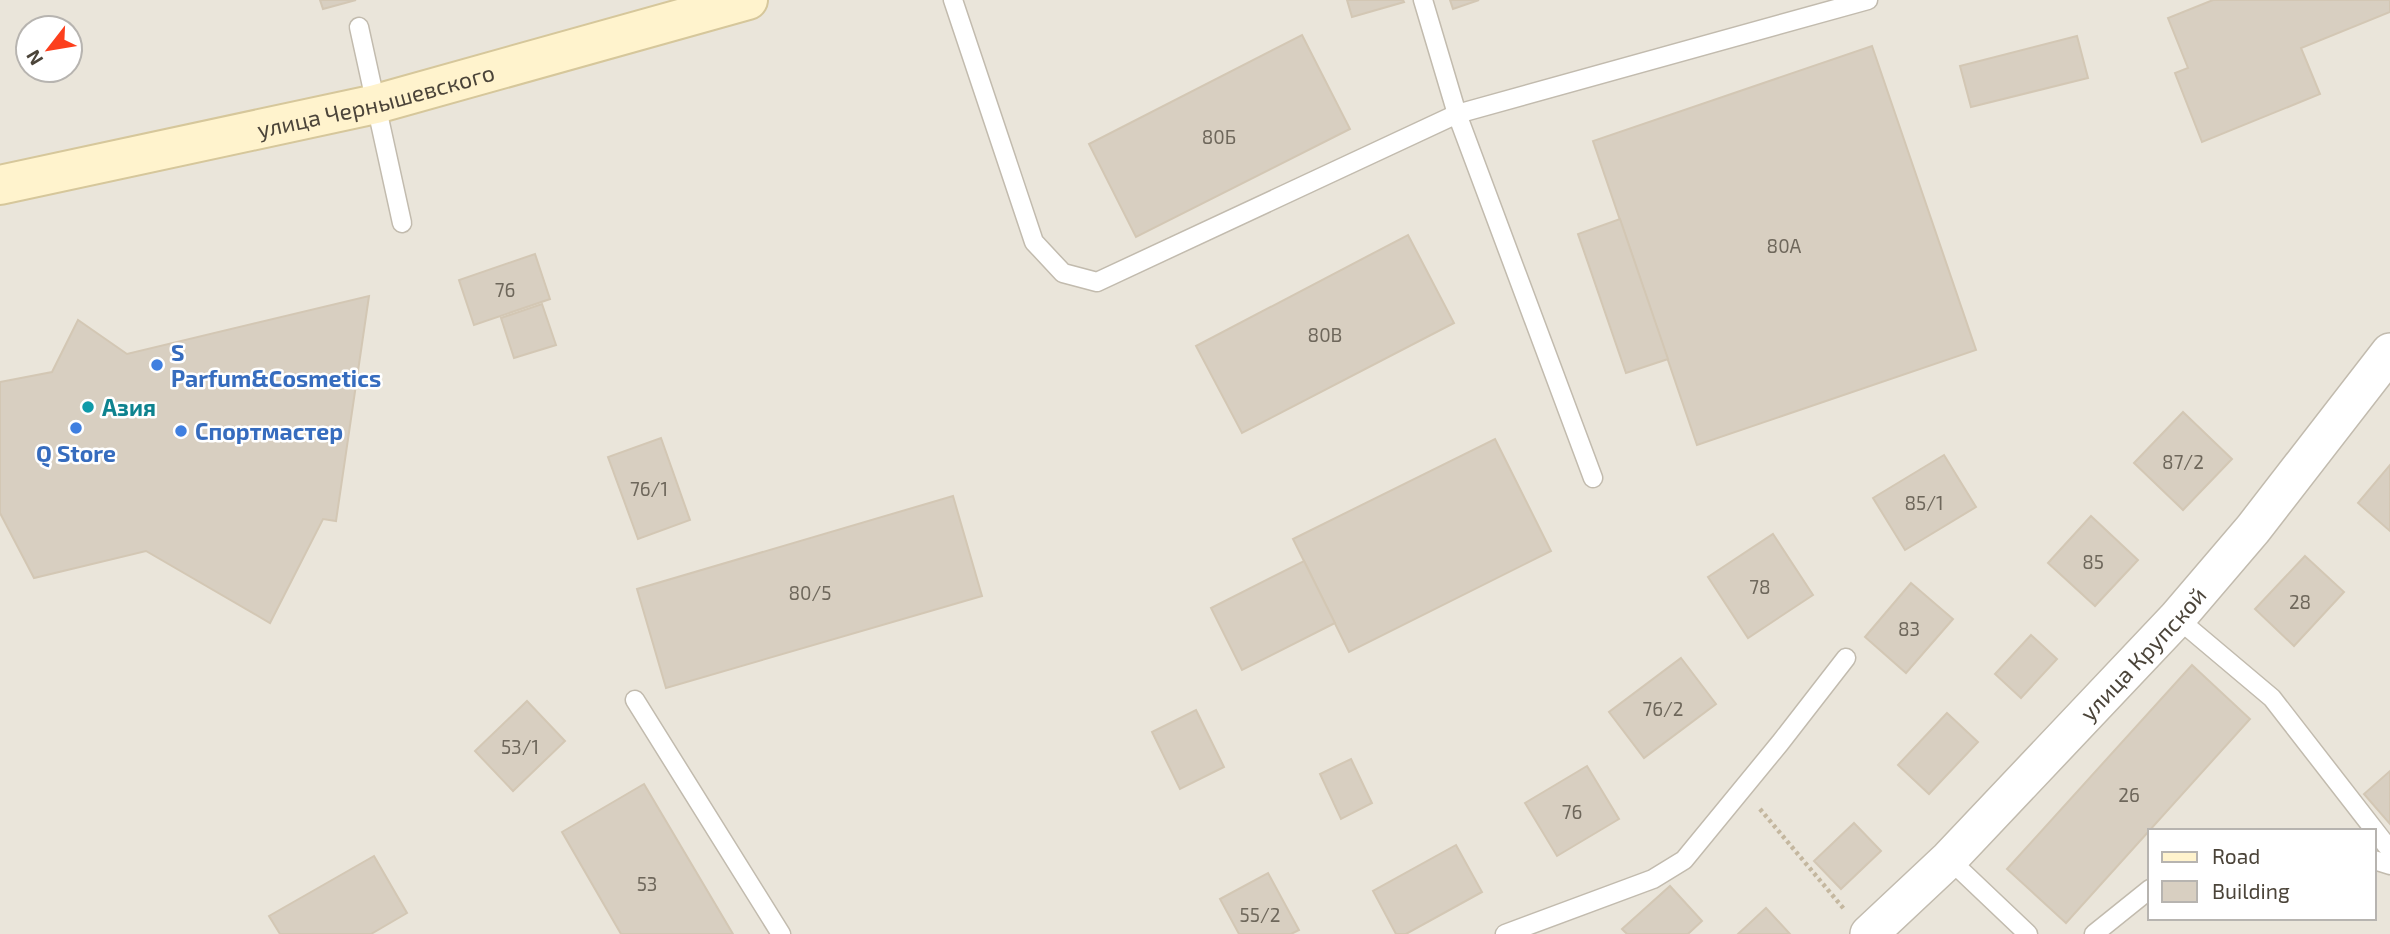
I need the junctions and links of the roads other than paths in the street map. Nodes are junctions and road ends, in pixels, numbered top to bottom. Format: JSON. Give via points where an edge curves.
{"nodes":[{"id":1,"x":748,"y":0,"type":"edge"},
{"id":2,"x":953,"y":0,"type":"edge"},
{"id":3,"x":1423,"y":0,"type":"edge"},
{"id":4,"x":1868,"y":0,"type":"edge"},
{"id":5,"x":359,"y":27,"type":"dead end"},
{"id":6,"x":376,"y":104,"type":"junction"},
{"id":7,"x":1457,"y":114,"type":"junction"},
{"id":8,"x":0,"y":184,"type":"edge"},
{"id":9,"x":402,"y":223,"type":"dead end"},
{"id":10,"x":2390,"y":352,"type":"edge"},
{"id":11,"x":1593,"y":478,"type":"dead end"},
{"id":12,"x":2177,"y":618,"type":"junction"},
{"id":13,"x":1846,"y":658,"type":"dead end"},
{"id":14,"x":635,"y":700,"type":"dead end"},
{"id":15,"x":2374,"y":829,"type":"edge"},
{"id":16,"x":2376,"y":832,"type":"edge"},
{"id":17,"x":2390,"y":850,"type":"edge"},
{"id":18,"x":1949,"y":859,"type":"junction"},
{"id":19,"x":2148,"y":890,"type":"edge"},
{"id":20,"x":1858,"y":924,"type":"edge"},
{"id":21,"x":781,"y":934,"type":"edge"},
{"id":22,"x":1505,"y":934,"type":"edge"},
{"id":23,"x":2028,"y":934,"type":"edge"},
{"id":24,"x":2094,"y":934,"type":"edge"}],
"edges":[{"from":1,"to":6,"type":"main road","name":"улица Чернышевского"},
{"from":2,"to":7,"type":"lane","via":[[1034,242],[1063,273],[1097,282]]},
{"from":3,"to":7,"type":"lane"},
{"from":4,"to":7,"type":"lane"},
{"from":5,"to":6,"type":"lane"},
{"from":6,"to":8,"type":"main road","name":"улица Чернышевского"},
{"from":6,"to":9,"type":"lane"},
{"from":7,"to":11,"type":"lane"},
{"from":10,"to":12,"type":"street","name":"улица Крупской"},
{"from":12,"to":15,"type":"lane","via":[[2272,698]]},
{"from":12,"to":18,"type":"street","name":"улица Крупской"},
{"from":13,"to":22,"type":"lane","via":[[1684,859],[1653,879]]},
{"from":14,"to":21,"type":"lane"},
{"from":16,"to":17,"type":"lane"},
{"from":18,"to":20,"type":"street","name":"улица Крупской"},
{"from":18,"to":23,"type":"lane"},
{"from":19,"to":24,"type":"lane"}]}
